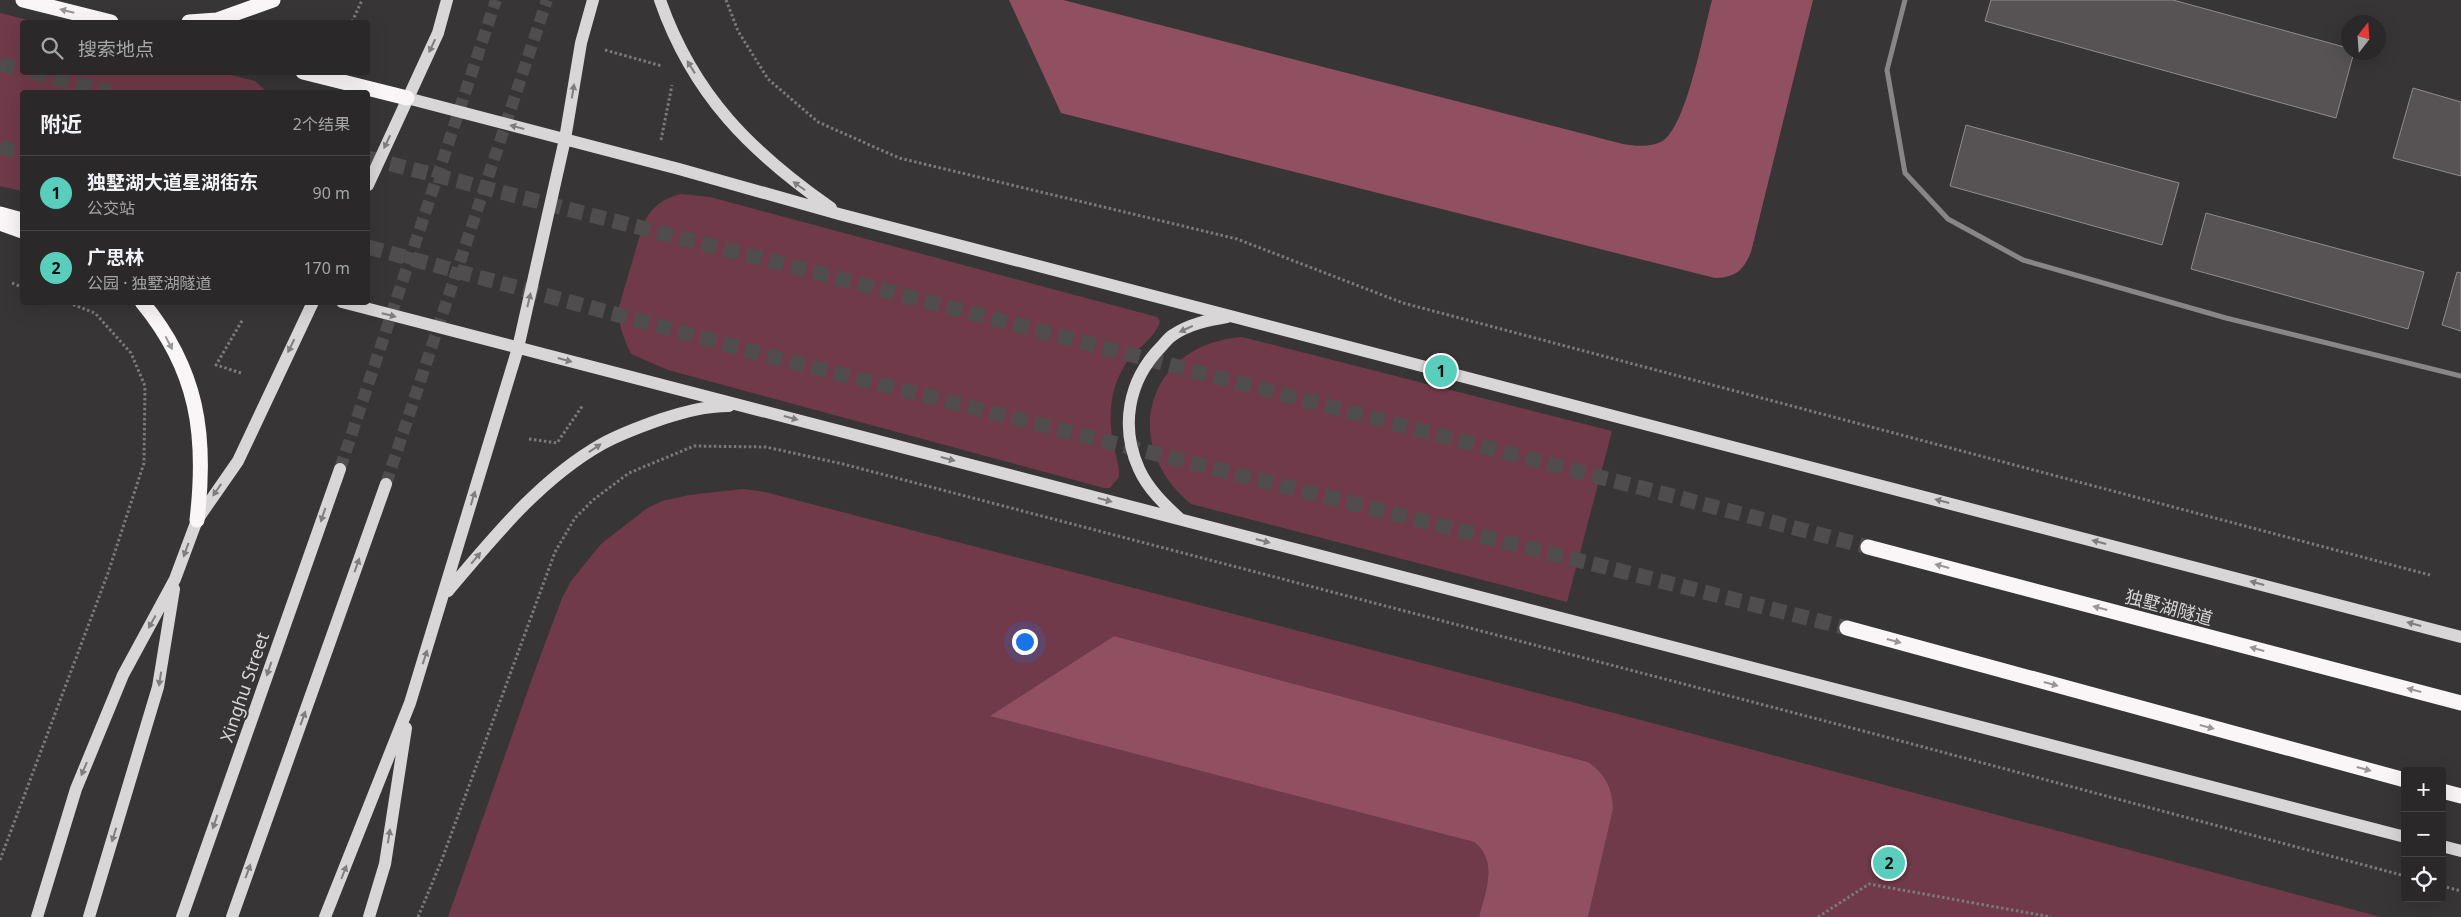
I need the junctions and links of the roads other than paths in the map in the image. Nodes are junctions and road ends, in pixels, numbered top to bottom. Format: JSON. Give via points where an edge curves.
{"nodes":[{"id":1,"x":23,"y":0,"type":"edge"},
{"id":2,"x":273,"y":0,"type":"edge"},
{"id":3,"x":447,"y":0,"type":"edge"},
{"id":4,"x":593,"y":0,"type":"edge"},
{"id":5,"x":660,"y":0,"type":"edge"},
{"id":6,"x":1905,"y":0,"type":"edge"},
{"id":7,"x":103,"y":20,"type":"edge"},
{"id":8,"x":217,"y":20,"type":"edge"},
{"id":9,"x":315,"y":75,"type":"edge"},
{"id":10,"x":408,"y":98,"type":"junction"},
{"id":11,"x":564,"y":140,"type":"junction"},
{"id":12,"x":370,"y":181,"type":"edge"},
{"id":13,"x":0,"y":214,"type":"edge"},
{"id":14,"x":839,"y":214,"type":"junction"},
{"id":15,"x":20,"y":219,"type":"edge"},
{"id":16,"x":0,"y":223,"type":"edge"},
{"id":17,"x":20,"y":230,"type":"edge"},
{"id":18,"x":144,"y":305,"type":"edge"},
{"id":19,"x":312,"y":305,"type":"edge"},
{"id":20,"x":353,"y":305,"type":"edge"},
{"id":21,"x":1232,"y":316,"type":"junction"},
{"id":22,"x":518,"y":348,"type":"junction"},
{"id":23,"x":2461,"y":376,"type":"edge"},
{"id":24,"x":744,"y":406,"type":"junction"},
{"id":25,"x":340,"y":469,"type":"tunnel mouth"},
{"id":26,"x":386,"y":484,"type":"tunnel mouth"},
{"id":27,"x":197,"y":520,"type":"junction"},
{"id":28,"x":1181,"y":520,"type":"junction"},
{"id":29,"x":1868,"y":547,"type":"tunnel mouth"},
{"id":30,"x":175,"y":579,"type":"junction"},
{"id":31,"x":444,"y":595,"type":"junction"},
{"id":32,"x":1847,"y":628,"type":"tunnel mouth"},
{"id":33,"x":2461,"y":637,"type":"edge"},
{"id":34,"x":2461,"y":703,"type":"edge"},
{"id":35,"x":410,"y":704,"type":"junction"},
{"id":36,"x":2401,"y":779,"type":"edge"},
{"id":37,"x":2446,"y":792,"type":"edge"},
{"id":38,"x":2461,"y":796,"type":"edge"},
{"id":39,"x":2401,"y":836,"type":"edge"},
{"id":40,"x":2446,"y":847,"type":"edge"},
{"id":41,"x":2461,"y":851,"type":"edge"},
{"id":42,"x":37,"y":917,"type":"edge"},
{"id":43,"x":89,"y":917,"type":"edge"},
{"id":44,"x":182,"y":917,"type":"edge"},
{"id":45,"x":232,"y":917,"type":"edge"},
{"id":46,"x":325,"y":917,"type":"edge"},
{"id":47,"x":370,"y":917,"type":"edge"}],
"edges":[{"from":7,"to":1,"type":"highway","one_way":true},
{"from":2,"to":8,"type":"highway"},
{"from":3,"to":10,"type":"main road","one_way":true,"via":[[438,33]]},
{"from":11,"to":4,"type":"main road","one_way":true,"via":[[581,43]]},
{"from":14,"to":5,"type":"main road","one_way":true,"via":[[786,176],[725,116],[688,63]]},
{"from":6,"to":23,"type":"street","via":[[1887,70],[1905,173],[1948,219],[2023,260],[2226,318]]},
{"from":9,"to":10,"type":"highway"},
{"from":11,"to":10,"type":"main road","one_way":true},
{"from":10,"to":12,"type":"main road","one_way":true},
{"from":11,"to":14,"type":"main road"},
{"from":22,"to":11,"type":"main road","one_way":true},
{"from":13,"to":15,"type":"highway"},
{"from":14,"to":21,"type":"main road"},
{"from":16,"to":17,"type":"highway"},
{"from":18,"to":27,"type":"highway","one_way":true,"via":[[157,320],[189,382],[197,411],[202,455]]},
{"from":19,"to":27,"type":"main road","one_way":true,"via":[[238,461]]},
{"from":20,"to":22,"type":"main road","one_way":true},
{"from":21,"to":28,"type":"main road","one_way":true,"via":[[1202,321],[1172,335],[1151,357],[1136,383],[1128,407],[1130,440],[1139,469],[1156,496]]},
{"from":33,"to":21,"type":"main road","one_way":true},
{"from":22,"to":24,"type":"main road","one_way":true},
{"from":31,"to":22,"type":"main road","one_way":true},
{"from":24,"to":28,"type":"main road","one_way":true},
{"from":31,"to":24,"type":"main road","one_way":true,"via":[[510,519],[571,465],[602,444],[644,425],[690,410]]},
{"from":25,"to":44,"type":"main road","name":"Xinghu Street","one_way":true},
{"from":45,"to":26,"type":"main road","one_way":true},
{"from":27,"to":30,"type":"main road","one_way":true},
{"from":28,"to":39,"type":"main road","one_way":true},
{"from":34,"to":29,"type":"highway","name":"独墅湖隧道","one_way":true},
{"from":30,"to":42,"type":"main road","one_way":true,"via":[[123,675],[76,789]]},
{"from":30,"to":43,"type":"main road","one_way":true,"via":[[158,688]]},
{"from":35,"to":31,"type":"main road","one_way":true},
{"from":32,"to":36,"type":"highway","one_way":true},
{"from":46,"to":35,"type":"main road","one_way":true},
{"from":47,"to":35,"type":"main road","one_way":true,"via":[[385,864]]},
{"from":37,"to":38,"type":"highway"},
{"from":40,"to":41,"type":"main road"}]}
